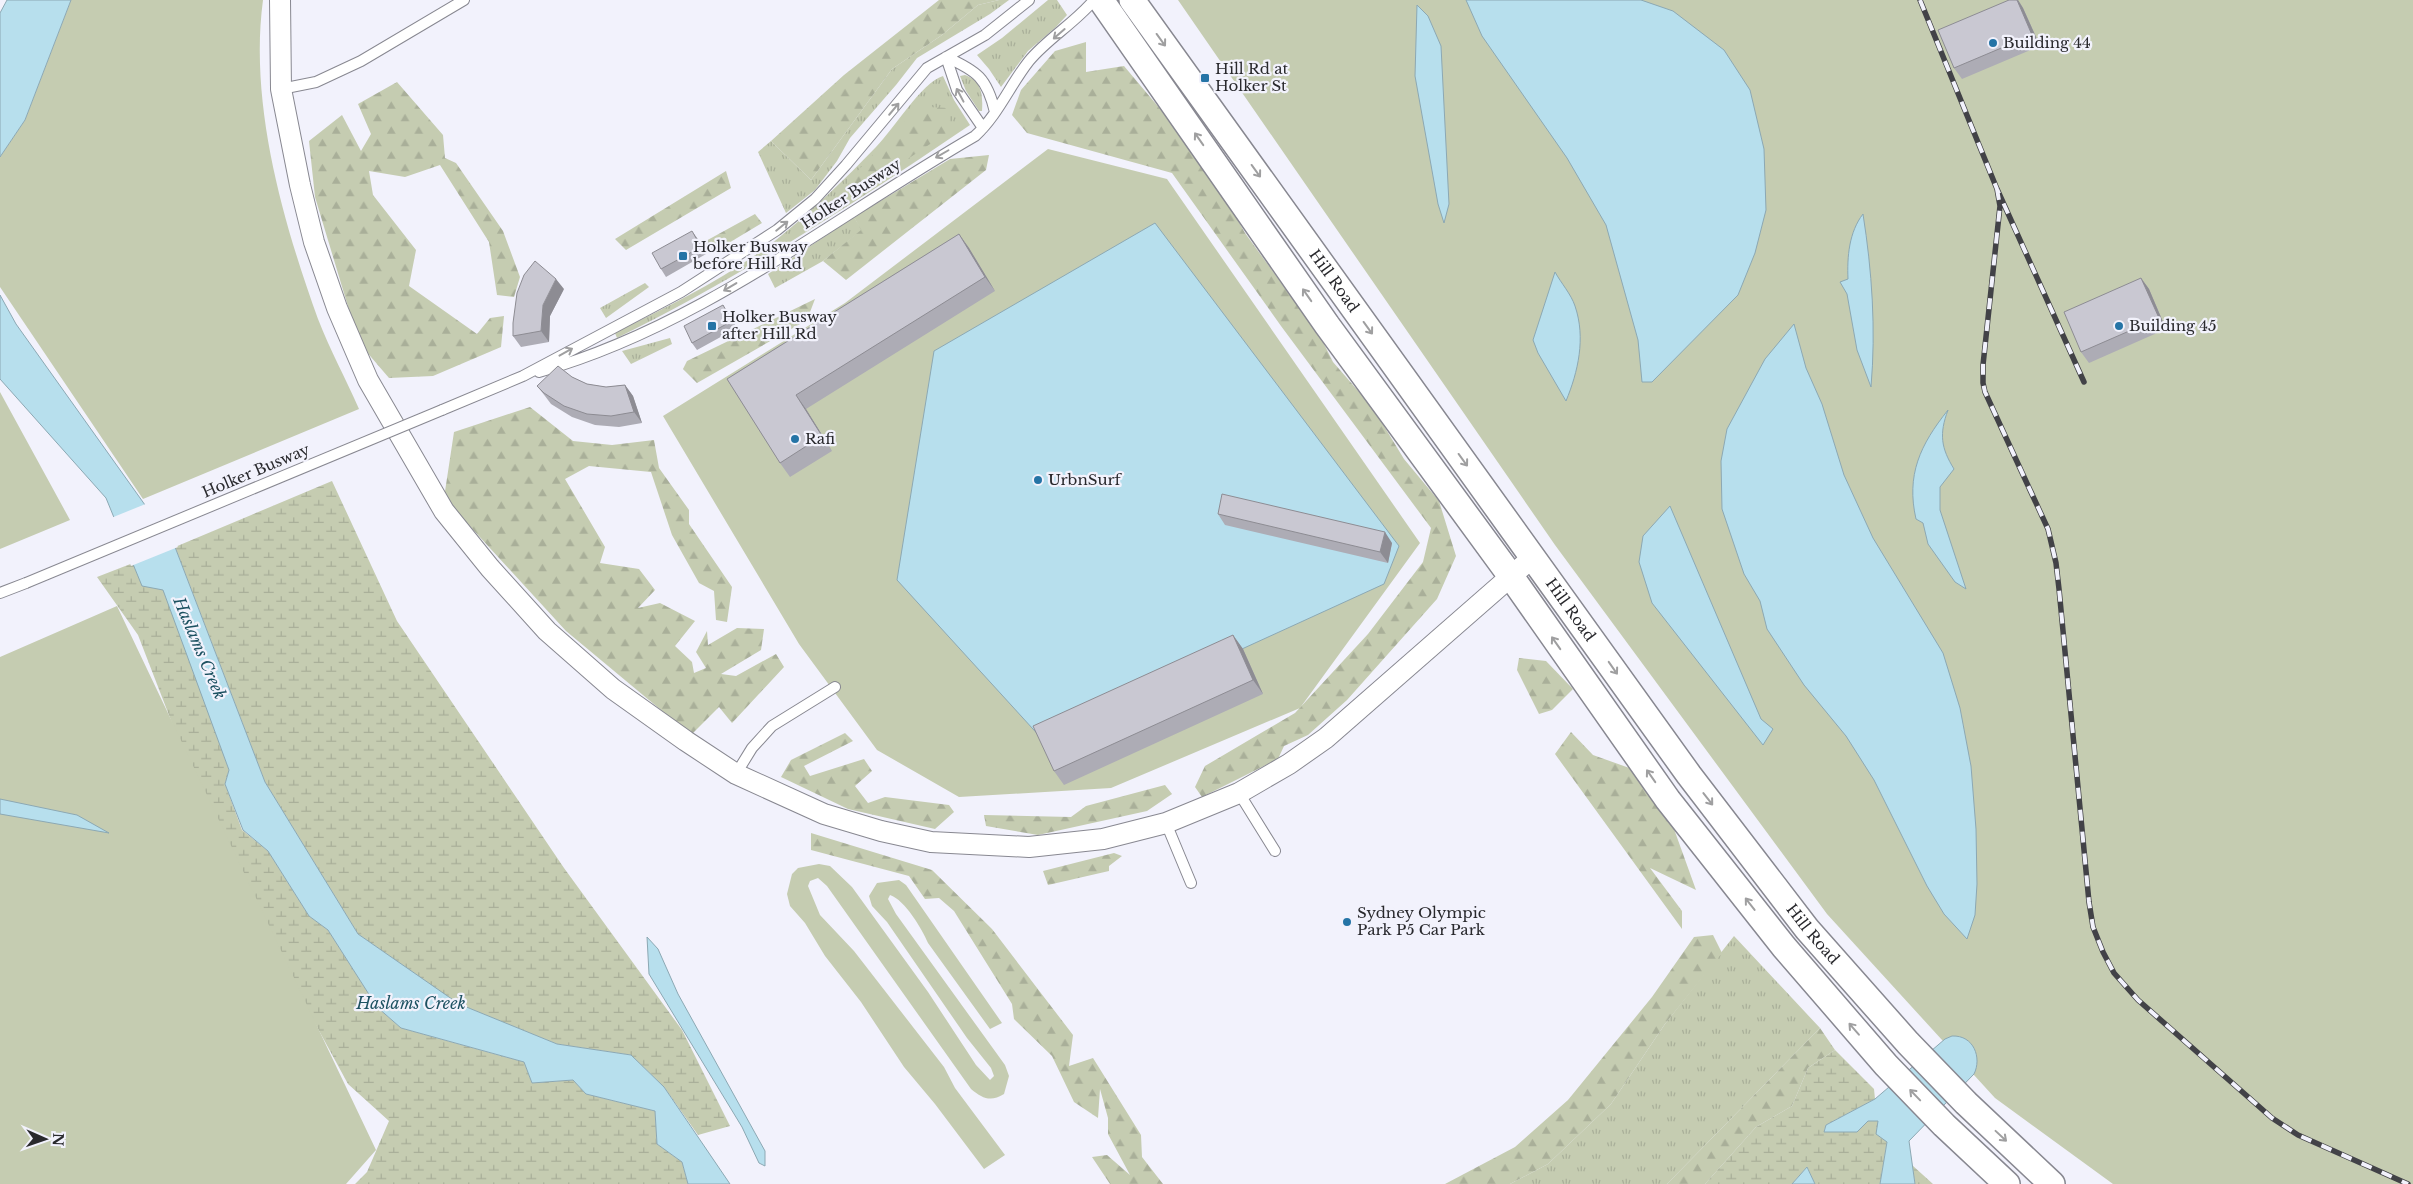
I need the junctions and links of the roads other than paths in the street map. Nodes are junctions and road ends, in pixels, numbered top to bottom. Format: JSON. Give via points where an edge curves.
{"nodes":[{"id":1,"x":280,"y":0,"type":"edge"},
{"id":2,"x":464,"y":0,"type":"edge"},
{"id":3,"x":1029,"y":0,"type":"edge"},
{"id":4,"x":1094,"y":0,"type":"edge"},
{"id":5,"x":1101,"y":0,"type":"edge"},
{"id":6,"x":1132,"y":0,"type":"edge"},
{"id":7,"x":946,"y":58,"type":"junction"},
{"id":8,"x":281,"y":89,"type":"junction"},
{"id":9,"x":995,"y":112,"type":"junction"},
{"id":10,"x":983,"y":128,"type":"junction"},
{"id":11,"x":523,"y":376,"type":"junction"},
{"id":12,"x":1533,"y":557,"type":"junction"},
{"id":13,"x":1510,"y":575,"type":"junction"},
{"id":14,"x":0,"y":593,"type":"edge"},
{"id":15,"x":835,"y":687,"type":"dead end"},
{"id":16,"x":736,"y":774,"type":"junction"},
{"id":17,"x":1240,"y":793,"type":"junction"},
{"id":18,"x":1166,"y":822,"type":"junction"},
{"id":19,"x":1275,"y":851,"type":"dead end"},
{"id":20,"x":1192,"y":883,"type":"dead end"},
{"id":21,"x":2007,"y":1184,"type":"edge"},
{"id":22,"x":2052,"y":1184,"type":"edge"}],
"edges":[{"from":1,"to":8,"type":"street"},
{"from":2,"to":8,"type":"lane","via":[[361,61],[316,82]]},
{"from":3,"to":7,"type":"lane","name":"Holker Busway","via":[[984,35]]},
{"from":4,"to":9,"type":"lane","name":"Holker Busway","one_way":true,"via":[[1030,60]]},
{"from":13,"to":5,"type":"street","name":"Hill Road","one_way":true,"via":[[1327,325]]},
{"from":6,"to":12,"type":"street","name":"Hill Road","one_way":true},
{"from":7,"to":9,"type":"lane","via":[[977,73],[985,81]]},
{"from":10,"to":7,"type":"lane","one_way":true,"via":[[957,90]]},
{"from":11,"to":7,"type":"lane","name":"Holker Busway","one_way":true,"via":[[681,292],[777,230],[815,199],[840,172],[923,71]]},
{"from":8,"to":16,"type":"street","via":[[314,242],[337,308],[368,380],[444,511],[547,631],[613,689]]},
{"from":9,"to":10,"type":"lane","name":"Holker Busway"},
{"from":10,"to":11,"type":"lane","name":"Holker Busway","one_way":true,"via":[[698,305],[608,349]]},
{"from":11,"to":14,"type":"lane","name":"Holker Busway","bridge":true},
{"from":12,"to":13,"type":"street"},
{"from":12,"to":22,"type":"street","name":"Hill Road","one_way":true,"via":[[1689,775],[1802,921],[1908,1043]]},
{"from":13,"to":17,"type":"street","via":[[1326,738]]},
{"from":21,"to":13,"type":"street","name":"Hill Road","one_way":true,"via":[[1886,1066],[1784,947],[1668,800]]},
{"from":15,"to":16,"type":"lane","via":[[772,726],[752,748]]},
{"from":16,"to":18,"type":"street","via":[[824,814],[931,842],[1051,846],[1103,839]]},
{"from":17,"to":18,"type":"street"},
{"from":17,"to":19,"type":"lane"},
{"from":18,"to":20,"type":"lane"}]}
